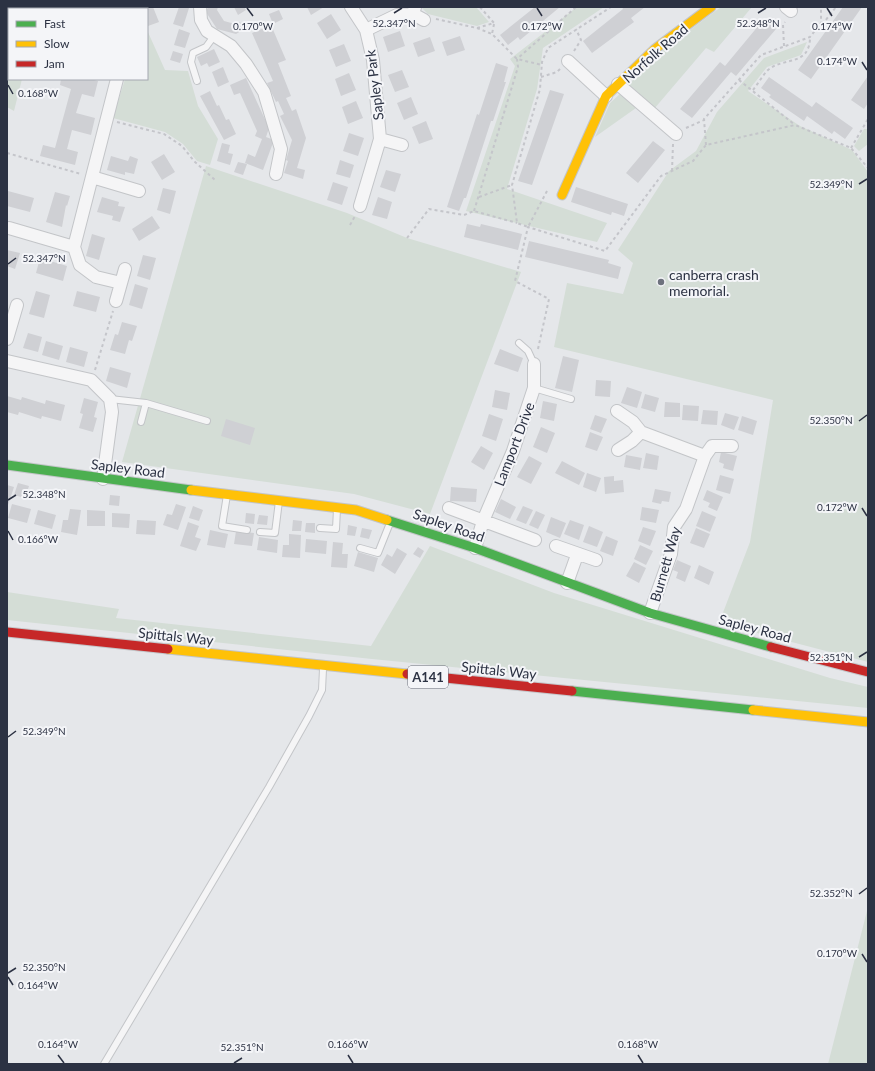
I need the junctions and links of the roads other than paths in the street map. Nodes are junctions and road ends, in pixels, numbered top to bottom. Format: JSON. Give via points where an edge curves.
{"nodes":[{"id":1,"x":200,"y":7,"type":"edge"},
{"id":2,"x":351,"y":7,"type":"edge"},
{"id":3,"x":711,"y":7,"type":"edge"},
{"id":4,"x":414,"y":10,"type":"edge"},
{"id":5,"x":424,"y":20,"type":"road end"},
{"id":6,"x":366,"y":30,"type":"junction"},
{"id":7,"x":214,"y":36,"type":"junction"},
{"id":8,"x":568,"y":61,"type":"dead end"},
{"id":9,"x":117,"y":80,"type":"edge"},
{"id":10,"x":197,"y":82,"type":"dead end"},
{"id":11,"x":618,"y":84,"type":"junction"},
{"id":12,"x":606,"y":96,"type":"junction"},
{"id":13,"x":676,"y":134,"type":"dead end"},
{"id":14,"x":380,"y":139,"type":"junction"},
{"id":15,"x":402,"y":145,"type":"dead end"},
{"id":16,"x":276,"y":174,"type":"dead end"},
{"id":17,"x":92,"y":177,"type":"junction"},
{"id":18,"x":139,"y":191,"type":"dead end"},
{"id":19,"x":562,"y":195,"type":"road end"},
{"id":20,"x":360,"y":206,"type":"dead end"},
{"id":21,"x":9,"y":228,"type":"dead end"},
{"id":22,"x":74,"y":246,"type":"junction"},
{"id":23,"x":125,"y":269,"type":"dead end"},
{"id":24,"x":121,"y":283,"type":"junction"},
{"id":25,"x":116,"y":301,"type":"road end"},
{"id":26,"x":17,"y":305,"type":"dead end"},
{"id":27,"x":7,"y":339,"type":"edge"},
{"id":28,"x":519,"y":343,"type":"dead end"},
{"id":29,"x":7,"y":361,"type":"edge"},
{"id":30,"x":534,"y":364,"type":"joint"},
{"id":31,"x":534,"y":388,"type":"junction"},
{"id":32,"x":110,"y":399,"type":"junction"},
{"id":33,"x":571,"y":399,"type":"dead end"},
{"id":34,"x":146,"y":403,"type":"junction"},
{"id":35,"x":617,"y":411,"type":"dead end"},
{"id":36,"x":140,"y":422,"type":"dead end"},
{"id":37,"x":207,"y":422,"type":"dead end"},
{"id":38,"x":641,"y":432,"type":"junction"},
{"id":39,"x":732,"y":446,"type":"dead end"},
{"id":40,"x":618,"y":450,"type":"dead end"},
{"id":41,"x":705,"y":456,"type":"junction"},
{"id":42,"x":7,"y":465,"type":"edge"},
{"id":43,"x":103,"y":479,"type":"junction"},
{"id":44,"x":227,"y":494,"type":"junction"},
{"id":45,"x":279,"y":500,"type":"junction"},
{"id":46,"x":337,"y":507,"type":"junction"},
{"id":47,"x":449,"y":508,"type":"dead end"},
{"id":48,"x":392,"y":520,"type":"junction"},
{"id":49,"x":482,"y":521,"type":"junction"},
{"id":50,"x":320,"y":528,"type":"dead end"},
{"id":51,"x":247,"y":530,"type":"dead end"},
{"id":52,"x":260,"y":532,"type":"dead end"},
{"id":53,"x":534,"y":540,"type":"dead end"},
{"id":54,"x":556,"y":546,"type":"dead end"},
{"id":55,"x":360,"y":548,"type":"dead end"},
{"id":56,"x":475,"y":548,"type":"junction"},
{"id":57,"x":577,"y":555,"type":"junction"},
{"id":58,"x":596,"y":560,"type":"dead end"},
{"id":59,"x":567,"y":583,"type":"junction"},
{"id":60,"x":650,"y":613,"type":"junction"},
{"id":61,"x":7,"y":632,"type":"edge"},
{"id":62,"x":324,"y":666,"type":"junction"},
{"id":63,"x":868,"y":672,"type":"edge"},
{"id":64,"x":868,"y":722,"type":"edge"},
{"id":65,"x":104,"y":1064,"type":"edge"}],
"edges":[{"from":1,"to":7,"type":"street","via":[[201,20],[207,31]]},
{"from":2,"to":6,"type":"street","name":"Sapley Park"},
{"from":3,"to":11,"type":"main road","name":"Norfolk Road","via":[[655,49]]},
{"from":4,"to":5,"type":"street","name":"Sapley Park"},
{"from":4,"to":6,"type":"street","name":"Sapley Park"},
{"from":6,"to":14,"type":"street","name":"Sapley Park","via":[[373,60]]},
{"from":7,"to":10,"type":"lane","via":[[206,47],[193,53],[191,62]]},
{"from":7,"to":16,"type":"street","via":[[231,46],[264,92],[282,149]]},
{"from":8,"to":12,"type":"street"},
{"from":9,"to":17,"type":"street"},
{"from":11,"to":12,"type":"main road","name":"Norfolk Road"},
{"from":11,"to":13,"type":"street","name":"Norfolk Road"},
{"from":12,"to":19,"type":"main road","name":"Norfolk Road"},
{"from":14,"to":15,"type":"street","name":"Sapley Park"},
{"from":14,"to":20,"type":"street","name":"Sapley Park"},
{"from":17,"to":18,"type":"street"},
{"from":17,"to":22,"type":"street"},
{"from":21,"to":22,"type":"street"},
{"from":22,"to":24,"type":"street","via":[[80,265],[96,277]]},
{"from":23,"to":24,"type":"street"},
{"from":24,"to":25,"type":"street"},
{"from":26,"to":27,"type":"street"},
{"from":28,"to":30,"type":"lane","via":[[528,351]]},
{"from":29,"to":32,"type":"street","via":[[92,380]]},
{"from":30,"to":31,"type":"street","name":"Lamport Drive"},
{"from":31,"to":33,"type":"lane"},
{"from":31,"to":49,"type":"street","name":"Lamport Drive","via":[[513,451]]},
{"from":32,"to":34,"type":"lane"},
{"from":32,"to":43,"type":"street","via":[[112,412]]},
{"from":34,"to":36,"type":"lane"},
{"from":34,"to":37,"type":"lane"},
{"from":35,"to":38,"type":"street","via":[[633,422]]},
{"from":38,"to":40,"type":"street"},
{"from":38,"to":41,"type":"street"},
{"from":39,"to":41,"type":"street","via":[[712,446]]},
{"from":41,"to":60,"type":"street","name":"Burnett Way","via":[[686,509],[674,526],[671,554]]},
{"from":42,"to":43,"type":"main road","name":"Sapley Road"},
{"from":43,"to":44,"type":"main road","name":"Sapley Road"},
{"from":44,"to":45,"type":"main road","name":"Sapley Road"},
{"from":44,"to":51,"type":"lane","via":[[222,526]]},
{"from":45,"to":46,"type":"main road","name":"Sapley Road"},
{"from":45,"to":52,"type":"lane","via":[[276,533]]},
{"from":46,"to":48,"type":"main road","name":"Sapley Road"},
{"from":46,"to":50,"type":"lane","via":[[336,529]]},
{"from":47,"to":49,"type":"street"},
{"from":48,"to":55,"type":"lane","via":[[378,553]]},
{"from":48,"to":56,"type":"main road","name":"Sapley Road"},
{"from":49,"to":53,"type":"street"},
{"from":49,"to":56,"type":"street","name":"Lamport Drive"},
{"from":54,"to":57,"type":"street"},
{"from":56,"to":59,"type":"main road","name":"Sapley Road"},
{"from":57,"to":58,"type":"street"},
{"from":57,"to":59,"type":"street"},
{"from":59,"to":60,"type":"main road","name":"Sapley Road"},
{"from":60,"to":63,"type":"main road","name":"Sapley Road"},
{"from":61,"to":62,"type":"main road","name":"Spittals Way","number":"A141"},
{"from":62,"to":64,"type":"main road","name":"Spittals Way","number":"A141"},
{"from":62,"to":65,"type":"lane","via":[[322,690],[309,716]]}]}
